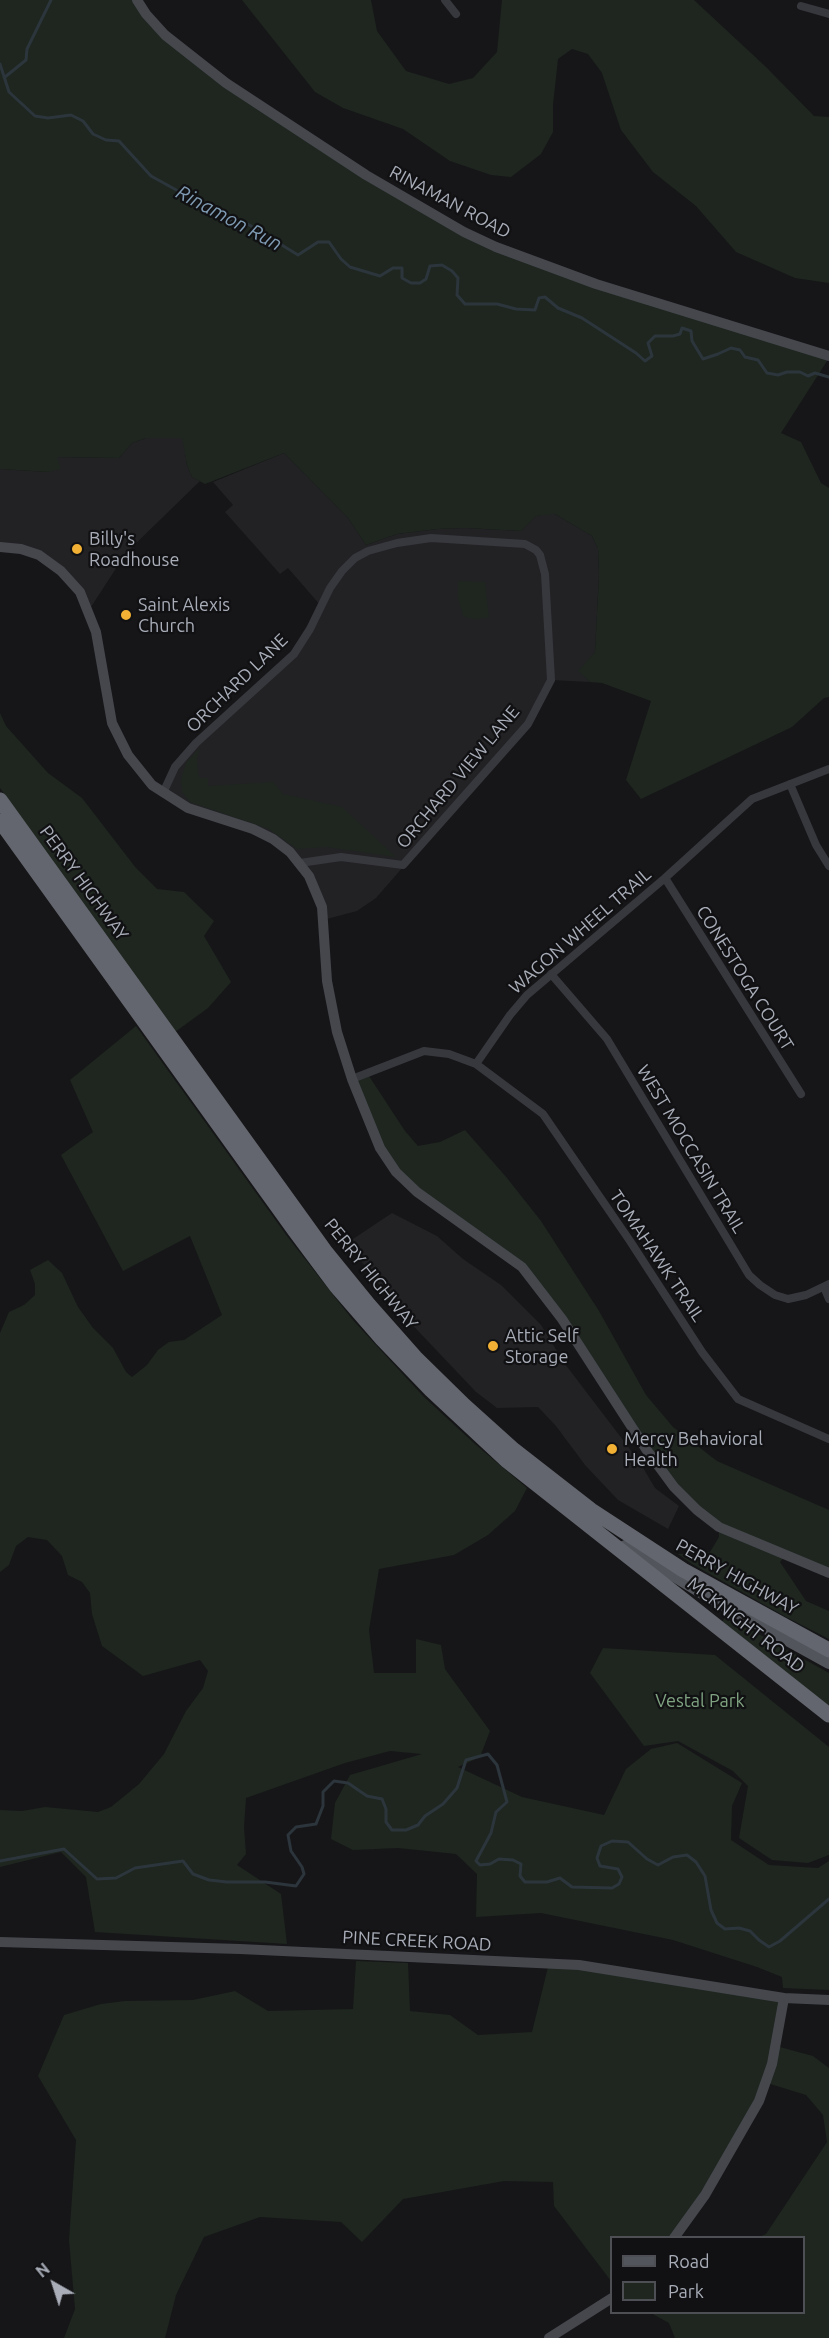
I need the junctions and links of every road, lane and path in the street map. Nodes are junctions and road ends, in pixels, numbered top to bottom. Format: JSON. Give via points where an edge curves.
{"nodes":[{"id":1,"x":137,"y":0,"type":"edge"},
{"id":2,"x":445,"y":0,"type":"edge"},
{"id":3,"x":801,"y":6,"type":"dead end"},
{"id":4,"x":456,"y":14,"type":"dead end"},
{"id":5,"x":829,"y":14,"type":"edge"},
{"id":6,"x":829,"y":356,"type":"edge"},
{"id":7,"x":0,"y":547,"type":"edge"},
{"id":8,"x":551,"y":680,"type":"joint"},
{"id":9,"x":829,"y":769,"type":"edge"},
{"id":10,"x":790,"y":784,"type":"junction"},
{"id":11,"x":163,"y":793,"type":"junction"},
{"id":12,"x":0,"y":800,"type":"edge"},
{"id":13,"x":0,"y":821,"type":"edge"},
{"id":14,"x":300,"y":863,"type":"junction"},
{"id":15,"x":829,"y":866,"type":"edge"},
{"id":16,"x":665,"y":878,"type":"junction"},
{"id":17,"x":551,"y":974,"type":"junction"},
{"id":18,"x":476,"y":1064,"type":"junction"},
{"id":19,"x":352,"y":1078,"type":"junction"},
{"id":20,"x":801,"y":1094,"type":"dead end"},
{"id":21,"x":827,"y":1285,"type":"edge"},
{"id":22,"x":829,"y":1299,"type":"edge"},
{"id":23,"x":829,"y":1439,"type":"edge"},
{"id":24,"x":583,"y":1520,"type":"junction"},
{"id":25,"x":829,"y":1573,"type":"edge"},
{"id":26,"x":829,"y":1650,"type":"edge"},
{"id":27,"x":829,"y":1663,"type":"edge"},
{"id":28,"x":829,"y":1715,"type":"edge"},
{"id":29,"x":0,"y":1942,"type":"edge"},
{"id":30,"x":784,"y":1998,"type":"junction"},
{"id":31,"x":829,"y":2000,"type":"edge"},
{"id":32,"x":675,"y":2236,"type":"edge"},
{"id":33,"x":610,"y":2299,"type":"edge"},
{"id":34,"x":549,"y":2338,"type":"edge"}],
"edges":[{"from":1,"to":6,"type":"street","name":"RINAMAN ROAD","via":[[165,35],[216,76],[366,175],[464,232],[573,276]]},
{"from":2,"to":4,"type":"street"},
{"from":3,"to":5,"type":"street"},
{"from":7,"to":11,"type":"street","via":[[39,555],[62,571],[80,592],[96,632],[112,723],[138,769]]},
{"from":8,"to":11,"type":"street","name":"ORCHARD LANE","via":[[545,574],[540,555],[525,544],[431,538],[368,551],[342,571],[294,654],[196,743],[176,767]]},
{"from":8,"to":14,"type":"street","name":"ORCHARD VIEW LANE","via":[[528,724],[403,866],[341,858]]},
{"from":9,"to":10,"type":"street","name":"WAGON WHEEL TRAIL"},
{"from":10,"to":15,"type":"street"},
{"from":10,"to":16,"type":"street","name":"WAGON WHEEL TRAIL","via":[[752,799]]},
{"from":11,"to":14,"type":"street","via":[[188,808],[273,839]]},
{"from":12,"to":26,"type":"highway","name":"PERRY HIGHWAY","via":[[325,1251],[415,1357],[514,1450],[591,1510],[683,1570]]},
{"from":13,"to":24,"type":"highway","name":"PERRY HIGHWAY","via":[[336,1286],[455,1414]]},
{"from":14,"to":19,"type":"street","via":[[322,907],[327,981],[337,1032]]},
{"from":16,"to":17,"type":"street","name":"WAGON WHEEL TRAIL"},
{"from":16,"to":20,"type":"street","name":"CONESTOGA COURT"},
{"from":17,"to":18,"type":"street","name":"WAGON WHEEL TRAIL","via":[[517,1006]]},
{"from":17,"to":21,"type":"street","name":"WEST MOCCASIN TRAIL","via":[[608,1039],[749,1275],[760,1286],[788,1299]]},
{"from":18,"to":19,"type":"street","via":[[448,1054],[424,1052]]},
{"from":18,"to":23,"type":"street","name":"TOMAHAWK TRAIL","via":[[543,1114],[702,1352],[738,1399]]},
{"from":19,"to":25,"type":"street","via":[[380,1148],[396,1172],[417,1192],[522,1267],[562,1319],[674,1487],[719,1527]]},
{"from":21,"to":22,"type":"street"},
{"from":24,"to":27,"type":"main road","name":"PERRY HIGHWAY","via":[[678,1579]]},
{"from":24,"to":28,"type":"highway","name":"MCKNIGHT ROAD"},
{"from":29,"to":30,"type":"street","name":"PINE CREEK ROAD","via":[[252,1949],[579,1965]]},
{"from":30,"to":31,"type":"street","name":"PINE CREEK ROAD"},
{"from":30,"to":32,"type":"street","via":[[772,2064],[759,2101],[705,2195]]},
{"from":33,"to":34,"type":"street"}]}
